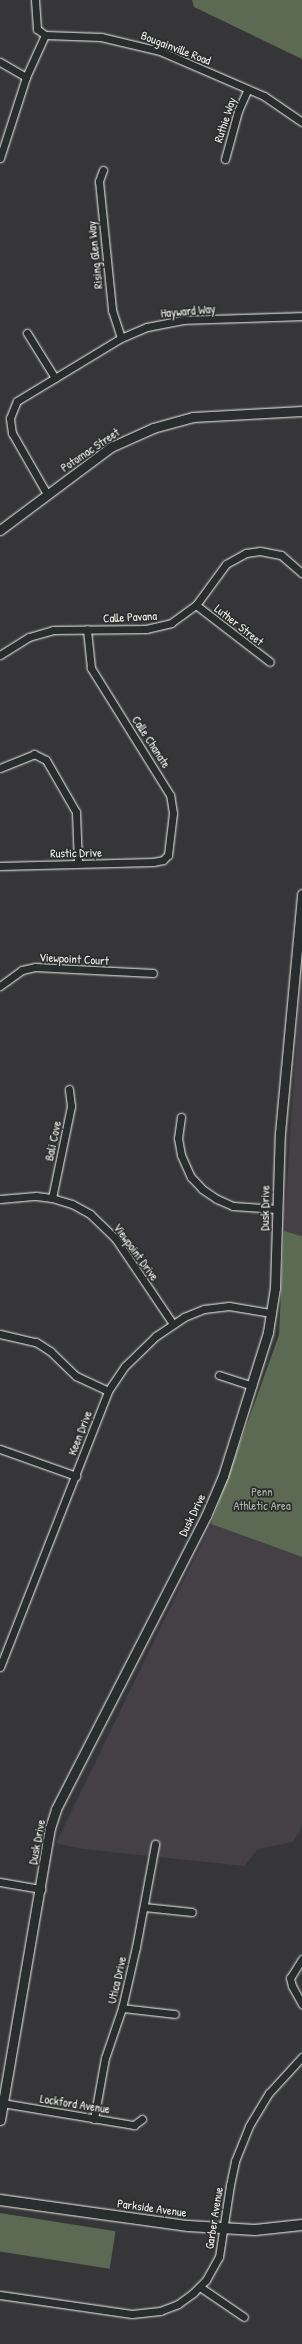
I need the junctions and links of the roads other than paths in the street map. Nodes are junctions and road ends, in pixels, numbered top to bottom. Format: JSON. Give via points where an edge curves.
{"nodes":[{"id":1,"x":36,"y":0,"type":"edge"},
{"id":2,"x":45,"y":35,"type":"junction"},
{"id":3,"x":0,"y":62,"type":"edge"},
{"id":4,"x":26,"y":77,"type":"junction"},
{"id":5,"x":248,"y":88,"type":"junction"},
{"id":6,"x":302,"y":122,"type":"edge"},
{"id":7,"x":0,"y":158,"type":"edge"},
{"id":8,"x":225,"y":159,"type":"dead end"},
{"id":9,"x":103,"y":170,"type":"dead end"},
{"id":10,"x":302,"y":316,"type":"edge"},
{"id":11,"x":27,"y":334,"type":"dead end"},
{"id":12,"x":121,"y":338,"type":"junction"},
{"id":13,"x":55,"y":378,"type":"junction"},
{"id":14,"x":302,"y":412,"type":"edge"},
{"id":15,"x":47,"y":494,"type":"junction"},
{"id":16,"x":0,"y":530,"type":"edge"},
{"id":17,"x":302,"y":573,"type":"edge"},
{"id":18,"x":196,"y":605,"type":"junction"},
{"id":19,"x":87,"y":629,"type":"junction"},
{"id":20,"x":0,"y":655,"type":"edge"},
{"id":21,"x":270,"y":662,"type":"dead end"},
{"id":22,"x":0,"y":768,"type":"edge"},
{"id":23,"x":153,"y":862,"type":"joint"},
{"id":24,"x":78,"y":863,"type":"junction"},
{"id":25,"x":0,"y":866,"type":"edge"},
{"id":26,"x":302,"y":894,"type":"edge"},
{"id":27,"x":153,"y":973,"type":"dead end"},
{"id":28,"x":0,"y":986,"type":"edge"},
{"id":29,"x":69,"y":1089,"type":"dead end"},
{"id":30,"x":181,"y":1117,"type":"dead end"},
{"id":31,"x":52,"y":1198,"type":"junction"},
{"id":32,"x":0,"y":1199,"type":"edge"},
{"id":33,"x":277,"y":1208,"type":"junction"},
{"id":34,"x":272,"y":1314,"type":"junction"},
{"id":35,"x":173,"y":1324,"type":"junction"},
{"id":36,"x":0,"y":1334,"type":"edge"},
{"id":37,"x":219,"y":1375,"type":"dead end"},
{"id":38,"x":252,"y":1386,"type":"junction"},
{"id":39,"x":108,"y":1392,"type":"junction"},
{"id":40,"x":0,"y":1449,"type":"edge"},
{"id":41,"x":76,"y":1476,"type":"junction"},
{"id":42,"x":0,"y":1667,"type":"edge"},
{"id":43,"x":155,"y":1844,"type":"dead end"},
{"id":44,"x":0,"y":1882,"type":"edge"},
{"id":45,"x":41,"y":1889,"type":"junction"},
{"id":46,"x":144,"y":1907,"type":"junction"},
{"id":47,"x":192,"y":1912,"type":"dead end"},
{"id":48,"x":302,"y":1959,"type":"edge"},
{"id":49,"x":302,"y":2004,"type":"edge"},
{"id":50,"x":122,"y":2008,"type":"junction"},
{"id":51,"x":175,"y":2014,"type":"dead end"},
{"id":52,"x":302,"y":2056,"type":"edge"},
{"id":53,"x":2,"y":2103,"type":"junction"},
{"id":54,"x":94,"y":2119,"type":"junction"},
{"id":55,"x":142,"y":2119,"type":"dead end"},
{"id":56,"x":0,"y":2120,"type":"edge"},
{"id":57,"x":0,"y":2200,"type":"edge"},
{"id":58,"x":302,"y":2225,"type":"edge"},
{"id":59,"x":223,"y":2229,"type":"junction"},
{"id":60,"x":200,"y":2287,"type":"junction"},
{"id":61,"x":0,"y":2295,"type":"edge"},
{"id":62,"x":244,"y":2317,"type":"dead end"}],
"edges":[{"from":1,"to":2,"type":"street","via":[[37,29]]},
{"from":2,"to":4,"type":"street"},
{"from":2,"to":5,"type":"street","name":"Bougainville Road","via":[[101,37],[141,45]]},
{"from":3,"to":4,"type":"street"},
{"from":4,"to":7,"type":"street"},
{"from":5,"to":6,"type":"street","name":"Bougainville Road"},
{"from":5,"to":8,"type":"street","name":"Ruthie Way","via":[[238,111]]},
{"from":9,"to":12,"type":"street","name":"Rising Glen Way","via":[[99,181],[112,310]]},
{"from":10,"to":12,"type":"street","name":"Hayward Way","via":[[168,322]]},
{"from":11,"to":13,"type":"street"},
{"from":12,"to":13,"type":"street","name":"Hayward Way"},
{"from":13,"to":15,"type":"street","name":"Hayward Way","via":[[17,401],[12,411],[12,432]]},
{"from":14,"to":15,"type":"street","name":"Potomac Street","via":[[193,416],[168,423],[111,447]]},
{"from":15,"to":16,"type":"street","name":"Potomac Street"},
{"from":17,"to":18,"type":"street","name":"Calle Pavana","via":[[281,555],[260,551],[246,553],[226,564]]},
{"from":18,"to":19,"type":"street","name":"Calle Pavana","via":[[178,620],[155,628]]},
{"from":18,"to":21,"type":"street","name":"Luther Street"},
{"from":19,"to":20,"type":"street","name":"Calle Pavana","via":[[43,633],[29,637]]},
{"from":19,"to":23,"type":"street","name":"Calle Chanate","via":[[91,668],[170,795],[173,813],[168,856]]},
{"from":22,"to":24,"type":"street","via":[[34,754],[46,760],[76,812]]},
{"from":23,"to":24,"type":"street","name":"Rustic Drive"},
{"from":24,"to":25,"type":"street","name":"Rustic Drive"},
{"from":26,"to":33,"type":"street","name":"Dusk Drive","via":[[280,1133]]},
{"from":27,"to":28,"type":"street","name":"Viewpoint Court","via":[[35,967],[22,970]]},
{"from":29,"to":31,"type":"street","name":"Bali Cove","via":[[71,1106]]},
{"from":30,"to":33,"type":"street","via":[[178,1138],[180,1154],[191,1177],[202,1189],[233,1206]]},
{"from":31,"to":32,"type":"street","name":"Viewpoint Drive"},
{"from":31,"to":35,"type":"street","name":"Viewpoint Drive","via":[[86,1211],[115,1238]]},
{"from":33,"to":34,"type":"street","name":"Dusk Drive"},
{"from":34,"to":35,"type":"street","name":"Keen Drive","via":[[229,1306],[204,1309]]},
{"from":34,"to":38,"type":"street","name":"Dusk Drive"},
{"from":35,"to":39,"type":"street","name":"Keen Drive","via":[[156,1336],[125,1366]]},
{"from":36,"to":39,"type":"street","via":[[36,1342],[50,1351],[76,1376]]},
{"from":37,"to":38,"type":"street"},
{"from":38,"to":45,"type":"street","name":"Dusk Drive","via":[[223,1476],[206,1516],[56,1809],[50,1828]]},
{"from":39,"to":41,"type":"street","name":"Keen Drive"},
{"from":40,"to":41,"type":"street"},
{"from":41,"to":42,"type":"street","name":"Keen Drive"},
{"from":43,"to":46,"type":"street","name":"Utica Drive"},
{"from":44,"to":45,"type":"street"},
{"from":45,"to":53,"type":"street","name":"Dusk Drive"},
{"from":46,"to":47,"type":"street"},
{"from":46,"to":50,"type":"street","name":"Utica Drive"},
{"from":48,"to":49,"type":"street","via":[[290,1978]]},
{"from":50,"to":51,"type":"street"},
{"from":50,"to":54,"type":"street","name":"Utica Drive","via":[[105,2058]]},
{"from":52,"to":59,"type":"street","name":"Garber Avenue","via":[[269,2093],[249,2126],[235,2162]]},
{"from":53,"to":54,"type":"street","name":"Lockford Avenue"},
{"from":53,"to":56,"type":"street","name":"Dusk Drive"},
{"from":54,"to":55,"type":"street","name":"Lockford Avenue","via":[[134,2125]]},
{"from":57,"to":59,"type":"main road","name":"Parkside Avenue"},
{"from":58,"to":59,"type":"main road","name":"Parkside Avenue","via":[[255,2230]]},
{"from":59,"to":60,"type":"street","name":"Garber Avenue","via":[[219,2257]]},
{"from":60,"to":61,"type":"street","name":"Garber Avenue","via":[[178,2304],[142,2314]]},
{"from":60,"to":62,"type":"street"}]}
